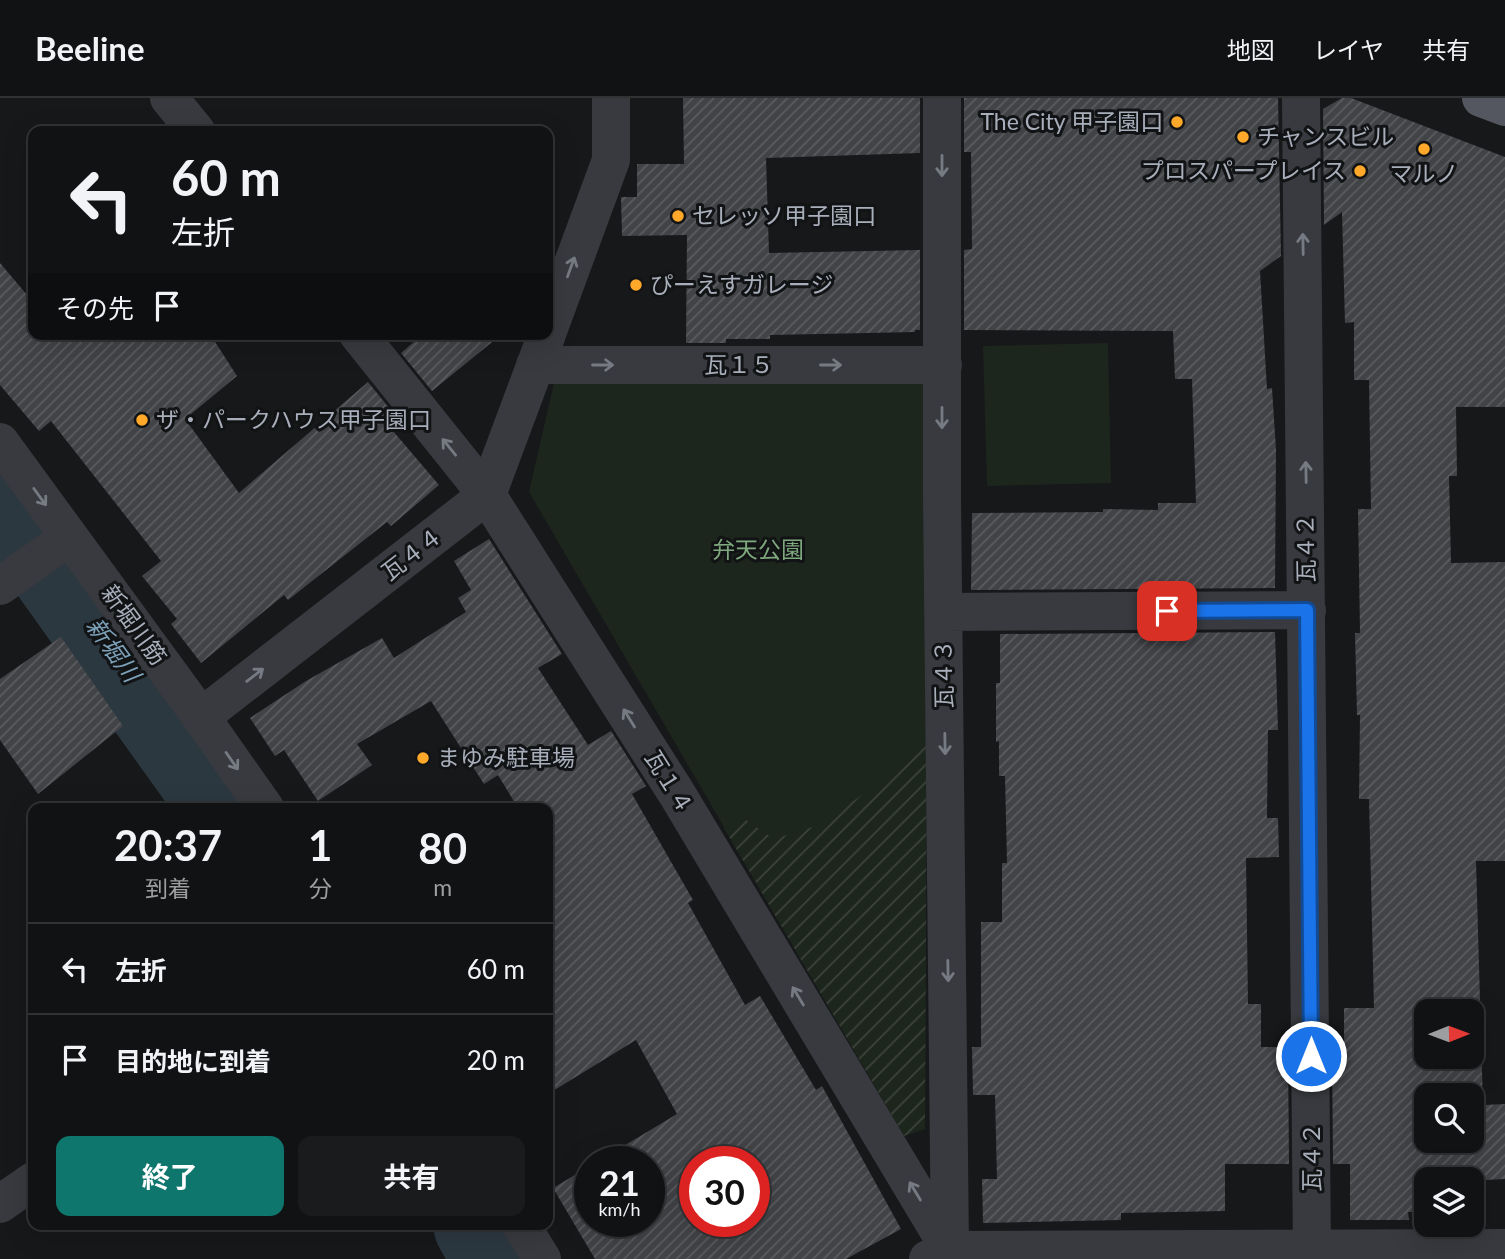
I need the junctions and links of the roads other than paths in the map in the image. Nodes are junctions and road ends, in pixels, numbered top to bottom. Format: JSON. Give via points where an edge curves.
{"nodes":[{"id":1,"x":169,"y":98,"type":"edge"},
{"id":2,"x":611,"y":98,"type":"edge"},
{"id":3,"x":942,"y":98,"type":"edge"},
{"id":4,"x":1301,"y":98,"type":"edge"},
{"id":5,"x":1480,"y":98,"type":"edge"},
{"id":6,"x":1505,"y":107,"type":"edge"},
{"id":7,"x":192,"y":126,"type":"edge"},
{"id":8,"x":553,"y":317,"type":"edge"},
{"id":9,"x":363,"y":340,"type":"edge"},
{"id":10,"x":543,"y":344,"type":"edge"},
{"id":11,"x":943,"y":365,"type":"junction"},
{"id":12,"x":0,"y":442,"type":"edge"},
{"id":13,"x":487,"y":495,"type":"junction"},
{"id":14,"x":52,"y":549,"type":"junction"},
{"id":15,"x":0,"y":586,"type":"edge"},
{"id":16,"x":1307,"y":610,"type":"junction"},
{"id":17,"x":943,"y":612,"type":"junction"},
{"id":18,"x":201,"y":717,"type":"junction"},
{"id":19,"x":261,"y":803,"type":"edge"},
{"id":20,"x":28,"y":1184,"type":"edge"},
{"id":21,"x":0,"y":1204,"type":"edge"},
{"id":22,"x":524,"y":1230,"type":"edge"},
{"id":23,"x":1505,"y":1248,"type":"edge"},
{"id":24,"x":1312,"y":1250,"type":"junction"},
{"id":25,"x":944,"y":1256,"type":"edge"},
{"id":26,"x":542,"y":1259,"type":"edge"}],
"edges":[{"from":1,"to":7,"type":"street"},
{"from":8,"to":2,"type":"street","one_way":true,"via":[[611,160]]},
{"from":3,"to":11,"type":"street","name":"瓦４３","one_way":true},
{"from":16,"to":4,"type":"street","name":"瓦４２","one_way":true},
{"from":5,"to":6,"type":"main road"},
{"from":13,"to":9,"type":"street","name":"瓦１４","one_way":true},
{"from":10,"to":11,"type":"street","name":"瓦１５","one_way":true},
{"from":10,"to":13,"type":"street"},
{"from":11,"to":17,"type":"street","name":"瓦４３","one_way":true},
{"from":12,"to":14,"type":"street","name":"新堀川筋","one_way":true},
{"from":18,"to":13,"type":"street","name":"瓦４４","one_way":true},
{"from":25,"to":13,"type":"street","name":"瓦１４","one_way":true,"via":[[677,794]]},
{"from":14,"to":15,"type":"street"},
{"from":14,"to":18,"type":"street","name":"新堀川筋"},
{"from":16,"to":17,"type":"street"},
{"from":16,"to":24,"type":"street","name":"瓦４２"},
{"from":17,"to":25,"type":"street","name":"瓦４３","one_way":true},
{"from":18,"to":19,"type":"street","name":"新堀川筋","one_way":true},
{"from":20,"to":21,"type":"street"},
{"from":22,"to":26,"type":"street"},
{"from":23,"to":24,"type":"street"},
{"from":24,"to":25,"type":"street"}]}
